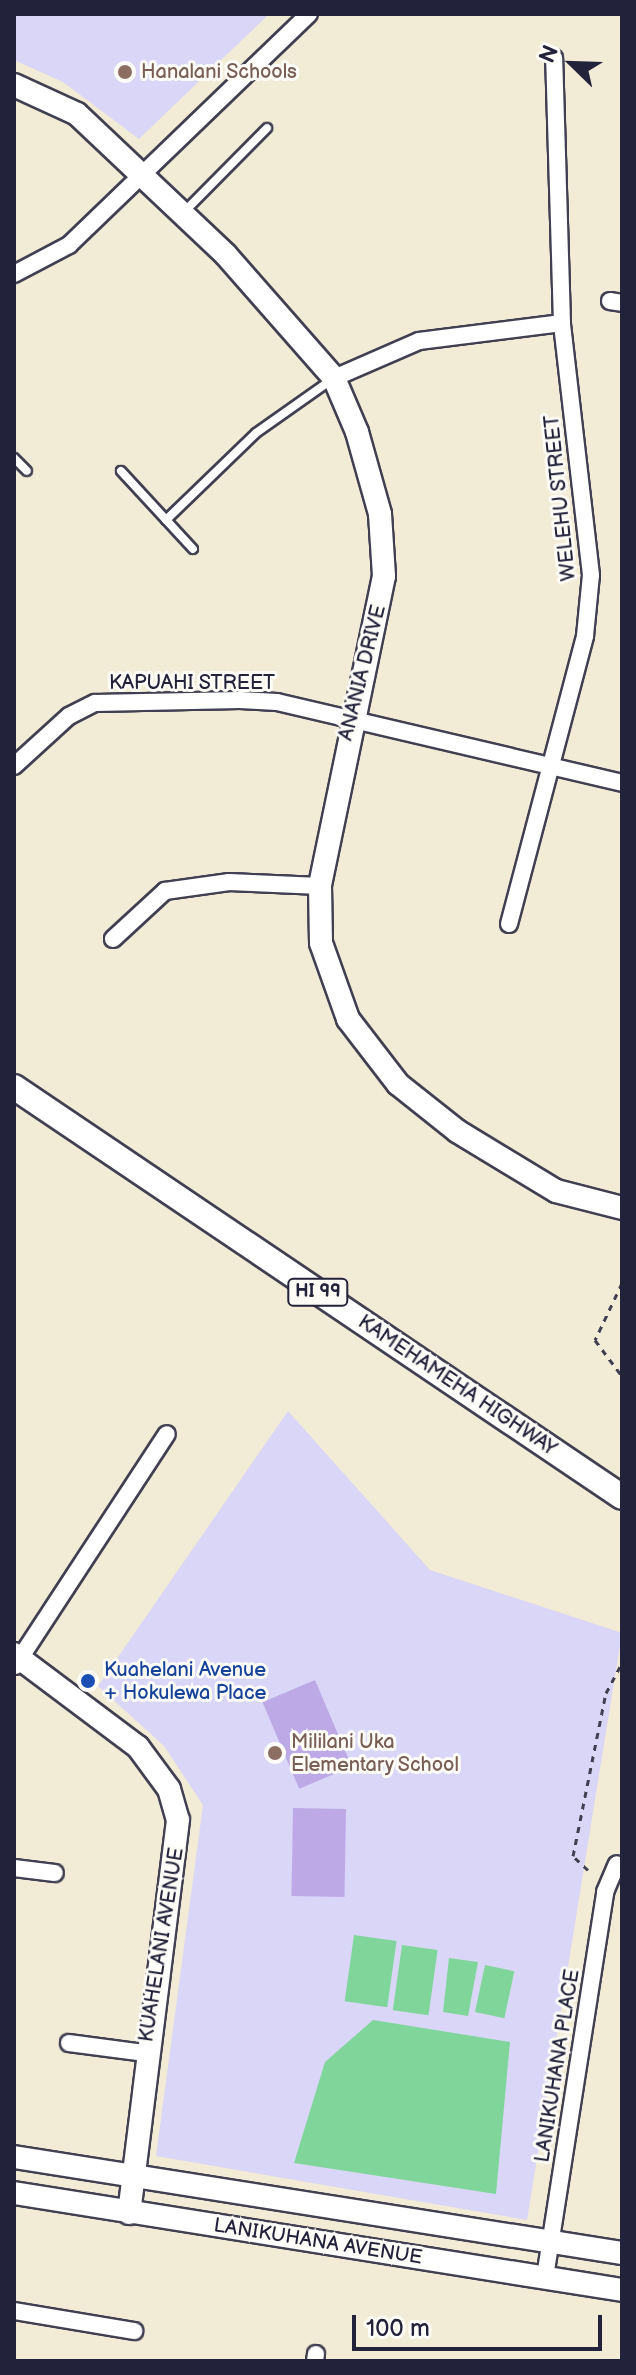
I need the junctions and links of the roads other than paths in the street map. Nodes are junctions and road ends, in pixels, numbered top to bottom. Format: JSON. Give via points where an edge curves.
{"nodes":[{"id":1,"x":309,"y":14,"type":"edge"},
{"id":2,"x":554,"y":58,"type":"dead end"},
{"id":3,"x":14,"y":85,"type":"edge"},
{"id":4,"x":267,"y":128,"type":"dead end"},
{"id":5,"x":142,"y":172,"type":"junction"},
{"id":6,"x":184,"y":213,"type":"junction"},
{"id":7,"x":14,"y":274,"type":"edge"},
{"id":8,"x":562,"y":323,"type":"junction"},
{"id":9,"x":334,"y":378,"type":"junction"},
{"id":10,"x":14,"y":458,"type":"edge"},
{"id":11,"x":27,"y":471,"type":"dead end"},
{"id":12,"x":121,"y":471,"type":"dead end"},
{"id":13,"x":166,"y":520,"type":"junction"},
{"id":14,"x":193,"y":549,"type":"dead end"},
{"id":15,"x":349,"y":723,"type":"junction"},
{"id":16,"x":553,"y":763,"type":"junction"},
{"id":17,"x":14,"y":766,"type":"edge"},
{"id":18,"x":622,"y":783,"type":"edge"},
{"id":19,"x":320,"y":886,"type":"junction"},
{"id":20,"x":509,"y":924,"type":"dead end"},
{"id":21,"x":113,"y":939,"type":"dead end"},
{"id":22,"x":14,"y":1087,"type":"edge"},
{"id":23,"x":622,"y":1208,"type":"edge"},
{"id":24,"x":167,"y":1434,"type":"dead end"},
{"id":25,"x":622,"y":1497,"type":"edge"},
{"id":26,"x":16,"y":1660,"type":"edge"},
{"id":27,"x":617,"y":1864,"type":"dead end"},
{"id":28,"x":14,"y":1868,"type":"edge"},
{"id":29,"x":55,"y":1873,"type":"dead end"},
{"id":30,"x":69,"y":2043,"type":"dead end"},
{"id":31,"x":145,"y":2053,"type":"junction"},
{"id":32,"x":14,"y":2157,"type":"edge"},
{"id":33,"x":132,"y":2177,"type":"junction"},
{"id":34,"x":14,"y":2193,"type":"edge"},
{"id":35,"x":129,"y":2213,"type":"junction"},
{"id":36,"x":551,"y":2241,"type":"junction"},
{"id":37,"x":622,"y":2253,"type":"edge"},
{"id":38,"x":545,"y":2277,"type":"junction"},
{"id":39,"x":622,"y":2290,"type":"edge"},
{"id":40,"x":14,"y":2311,"type":"edge"},
{"id":41,"x":134,"y":2331,"type":"dead end"}],
"edges":[{"from":1,"to":5,"type":"street"},
{"from":2,"to":8,"type":"street","name":"WELEHU STREET"},
{"from":3,"to":5,"type":"street","name":"ANANIA DRIVE","via":[[77,114]]},
{"from":4,"to":6,"type":"lane"},
{"from":5,"to":6,"type":"street","name":"ANANIA DRIVE"},
{"from":5,"to":7,"type":"street","via":[[69,245]]},
{"from":6,"to":9,"type":"street","name":"ANANIA DRIVE"},
{"from":8,"to":9,"type":"street","via":[[419,341]]},
{"from":8,"to":16,"type":"street","name":"WELEHU STREET","via":[[591,575],[585,636]]},
{"from":9,"to":13,"type":"lane","via":[[256,433]]},
{"from":9,"to":15,"type":"street","name":"ANANIA DRIVE","via":[[372,476],[385,547],[380,616]]},
{"from":10,"to":11,"type":"lane"},
{"from":12,"to":13,"type":"lane"},
{"from":13,"to":14,"type":"lane"},
{"from":15,"to":16,"type":"street","name":"KAPUAHI STREET"},
{"from":15,"to":17,"type":"street","name":"KAPUAHI STREET","via":[[277,702],[95,703],[69,716]]},
{"from":15,"to":19,"type":"street","name":"ANANIA DRIVE"},
{"from":16,"to":18,"type":"street","name":"KAPUAHI STREET"},
{"from":16,"to":20,"type":"street","name":"WELEHU STREET"},
{"from":19,"to":21,"type":"street","via":[[229,882],[165,891]]},
{"from":19,"to":23,"type":"street","name":"ANANIA DRIVE","via":[[321,943],[343,1008],[398,1084],[508,1165],[556,1191]]},
{"from":22,"to":25,"type":"main road","name":"KAMEHAMEHA HIGHWAY","number":"HI 99"},
{"from":24,"to":26,"type":"street"},
{"from":26,"to":31,"type":"street","name":"KUAHELANI AVENUE","via":[[138,1747],[169,1789],[177,1854]]},
{"from":27,"to":36,"type":"street","name":"LANIKUHANA PLACE","via":[[605,1892]]},
{"from":28,"to":29,"type":"street"},
{"from":30,"to":31,"type":"street"},
{"from":31,"to":33,"type":"street","name":"KUAHELANI AVENUE"},
{"from":32,"to":33,"type":"street","name":"LANIKUHANA AVENUE"},
{"from":33,"to":35,"type":"street","name":"KUAHELANI AVENUE"},
{"from":33,"to":36,"type":"street","name":"LANIKUHANA AVENUE"},
{"from":34,"to":35,"type":"street","name":"LANIKUHANA AVENUE"},
{"from":35,"to":38,"type":"street","name":"LANIKUHANA AVENUE"},
{"from":36,"to":37,"type":"street","name":"LANIKUHANA AVENUE"},
{"from":36,"to":38,"type":"street","name":"LANIKUHANA PLACE"},
{"from":38,"to":39,"type":"street","name":"LANIKUHANA AVENUE"},
{"from":40,"to":41,"type":"street"}]}
